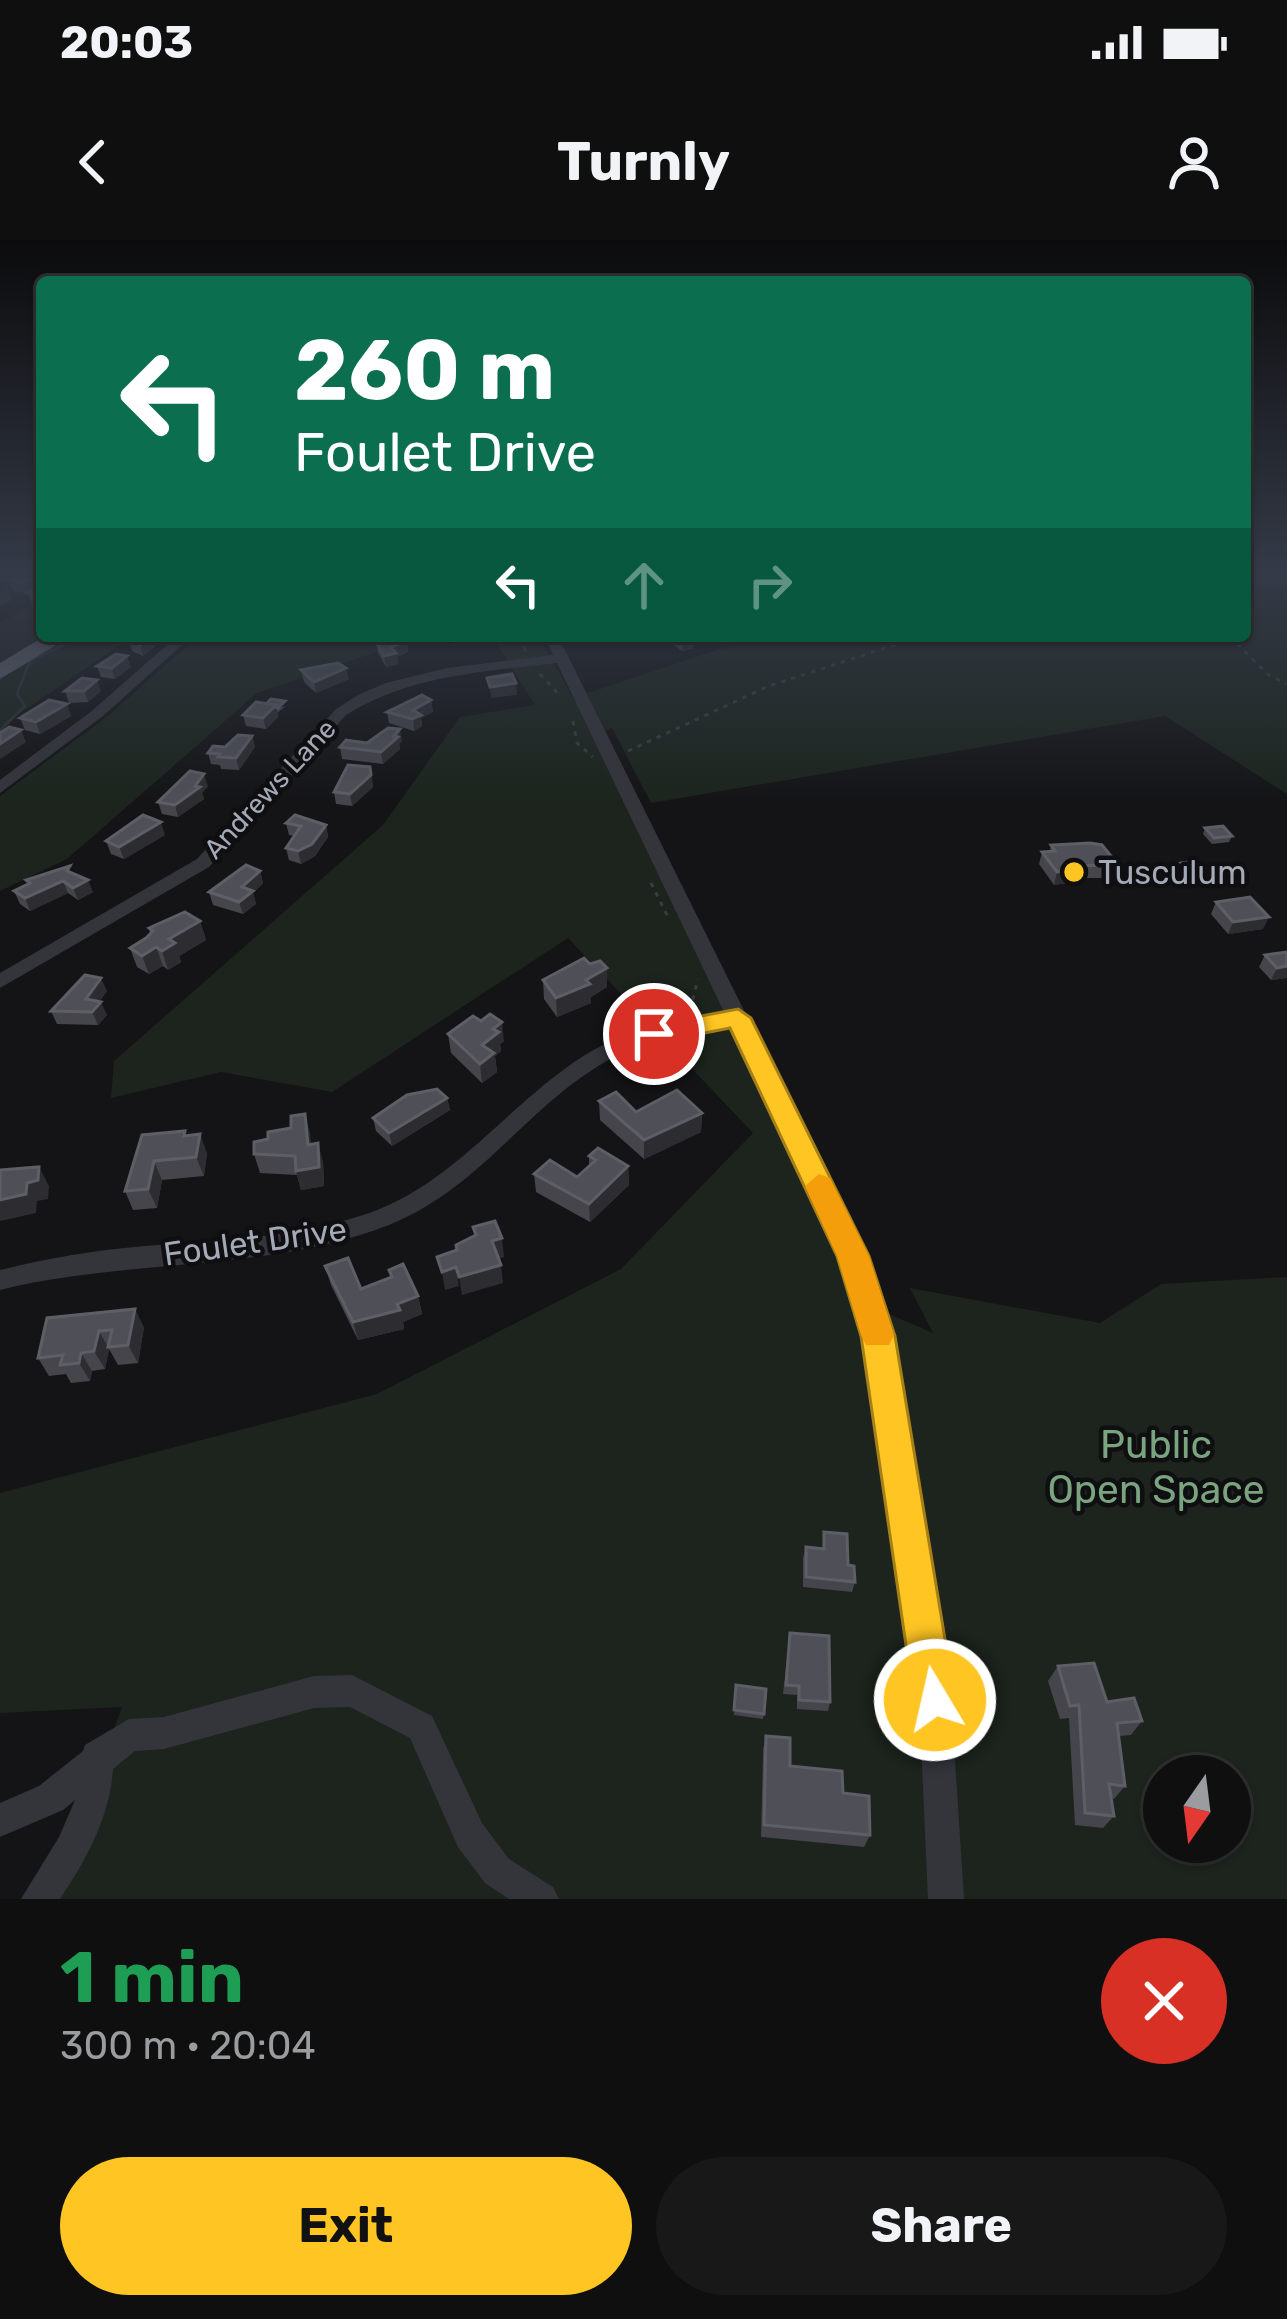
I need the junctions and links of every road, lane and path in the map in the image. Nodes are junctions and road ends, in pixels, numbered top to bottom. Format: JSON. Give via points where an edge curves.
{"nodes":[{"id":1,"x":38,"y":649,"type":"edge"},
{"id":2,"x":170,"y":649,"type":"edge"},
{"id":3,"x":525,"y":649,"type":"edge"},
{"id":4,"x":558,"y":649,"type":"edge"},
{"id":5,"x":881,"y":649,"type":"edge"},
{"id":6,"x":1243,"y":649,"type":"edge"},
{"id":7,"x":562,"y":658,"type":"junction"},
{"id":8,"x":527,"y":660,"type":"dead end"},
{"id":9,"x":533,"y":670,"type":"dead end"},
{"id":10,"x":0,"y":672,"type":"edge"},
{"id":11,"x":1287,"y":684,"type":"edge"},
{"id":12,"x":566,"y":701,"type":"dead end"},
{"id":13,"x":571,"y":710,"type":"dead end"},
{"id":14,"x":601,"y":764,"type":"dead end"},
{"id":15,"x":623,"y":784,"type":"junction"},
{"id":16,"x":0,"y":788,"type":"edge"},
{"id":17,"x":653,"y":874,"type":"dead end"},
{"id":18,"x":677,"y":930,"type":"dead end"},
{"id":19,"x":693,"y":968,"type":"dead end"},
{"id":20,"x":0,"y":982,"type":"edge"},
{"id":21,"x":738,"y":1018,"type":"junction"},
{"id":22,"x":688,"y":1027,"type":"junction"},
{"id":23,"x":0,"y":1280,"type":"edge"},
{"id":24,"x":97,"y":1757,"type":"junction"},
{"id":25,"x":0,"y":1820,"type":"edge"},
{"id":26,"x":39,"y":1899,"type":"edge"},
{"id":27,"x":542,"y":1899,"type":"edge"},
{"id":28,"x":946,"y":1899,"type":"edge"}],
"edges":[{"from":1,"to":10,"type":"highway"},
{"from":2,"to":16,"type":"street"},
{"from":3,"to":8,"type":"path"},
{"from":4,"to":7,"type":"street"},
{"from":5,"to":15,"type":"path","via":[[636,743],[620,760]]},
{"from":6,"to":11,"type":"path"},
{"from":7,"to":15,"type":"street"},
{"from":7,"to":20,"type":"street","name":"Andrews Lane","via":[[414,679],[366,696],[341,712],[203,862]]},
{"from":9,"to":12,"type":"path"},
{"from":13,"to":14,"type":"path","via":[[577,742]]},
{"from":15,"to":21,"type":"street"},
{"from":17,"to":18,"type":"path","via":[[655,899]]},
{"from":19,"to":22,"type":"path"},
{"from":21,"to":22,"type":"street","name":"Foulet Drive"},
{"from":21,"to":28,"type":"street","via":[[853,1256],[878,1336],[935,1700]]},
{"from":22,"to":23,"type":"street","name":"Foulet Drive","via":[[591,1061],[475,1166],[379,1220],[310,1238]]},
{"from":24,"to":25,"type":"street","via":[[51,1798]]},
{"from":24,"to":26,"type":"street","via":[[85,1825]]},
{"from":24,"to":27,"type":"street","via":[[129,1735],[352,1690],[421,1727],[470,1835],[496,1871]]}]}
